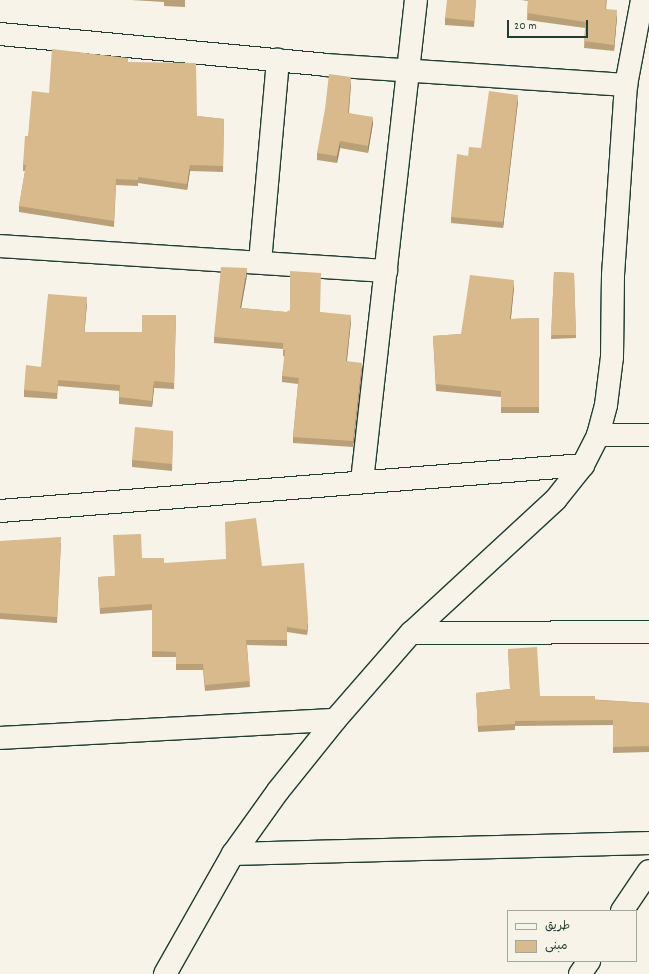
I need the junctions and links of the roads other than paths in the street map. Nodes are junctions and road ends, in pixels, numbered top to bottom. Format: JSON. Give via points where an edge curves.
{"nodes":[{"id":1,"x":416,"y":0,"type":"edge"},
{"id":2,"x":642,"y":0,"type":"edge"},
{"id":3,"x":0,"y":34,"type":"edge"},
{"id":4,"x":278,"y":60,"type":"junction"},
{"id":5,"x":408,"y":72,"type":"junction"},
{"id":6,"x":626,"y":85,"type":"junction"},
{"id":7,"x":0,"y":246,"type":"edge"},
{"id":8,"x":260,"y":262,"type":"junction"},
{"id":9,"x":386,"y":271,"type":"junction"},
{"id":10,"x":649,"y":435,"type":"edge"},
{"id":11,"x":598,"y":436,"type":"junction"},
{"id":12,"x":583,"y":465,"type":"junction"},
{"id":13,"x":362,"y":481,"type":"junction"},
{"id":14,"x":0,"y":511,"type":"edge"},
{"id":15,"x":649,"y":632,"type":"edge"},
{"id":16,"x":411,"y":633,"type":"junction"},
{"id":17,"x":335,"y":720,"type":"junction"},
{"id":18,"x":0,"y":738,"type":"edge"},
{"id":19,"x":649,"y":842,"type":"edge"},
{"id":20,"x":233,"y":854,"type":"junction"},
{"id":21,"x":649,"y":871,"type":"edge"},
{"id":22,"x":623,"y":910,"type":"edge"},
{"id":23,"x":588,"y":962,"type":"edge"},
{"id":24,"x":165,"y":974,"type":"edge"},
{"id":25,"x":580,"y":974,"type":"edge"}],
"edges":[{"from":1,"to":5,"type":"street"},
{"from":2,"to":6,"type":"street"},
{"from":3,"to":4,"type":"street"},
{"from":4,"to":5,"type":"street"},
{"from":4,"to":8,"type":"street"},
{"from":5,"to":6,"type":"street"},
{"from":5,"to":9,"type":"street"},
{"from":6,"to":11,"type":"street","via":[[613,275],[612,357],[606,406]]},
{"from":7,"to":8,"type":"street"},
{"from":8,"to":9,"type":"street"},
{"from":9,"to":13,"type":"street"},
{"from":10,"to":11,"type":"street"},
{"from":11,"to":12,"type":"street"},
{"from":12,"to":13,"type":"street"},
{"from":12,"to":16,"type":"street","via":[[556,499]]},
{"from":13,"to":14,"type":"street"},
{"from":15,"to":16,"type":"street"},
{"from":16,"to":17,"type":"street"},
{"from":17,"to":18,"type":"street"},
{"from":17,"to":20,"type":"street","via":[[278,791]]},
{"from":19,"to":20,"type":"street"},
{"from":20,"to":24,"type":"street"},
{"from":21,"to":22,"type":"street"},
{"from":23,"to":25,"type":"street"}]}
